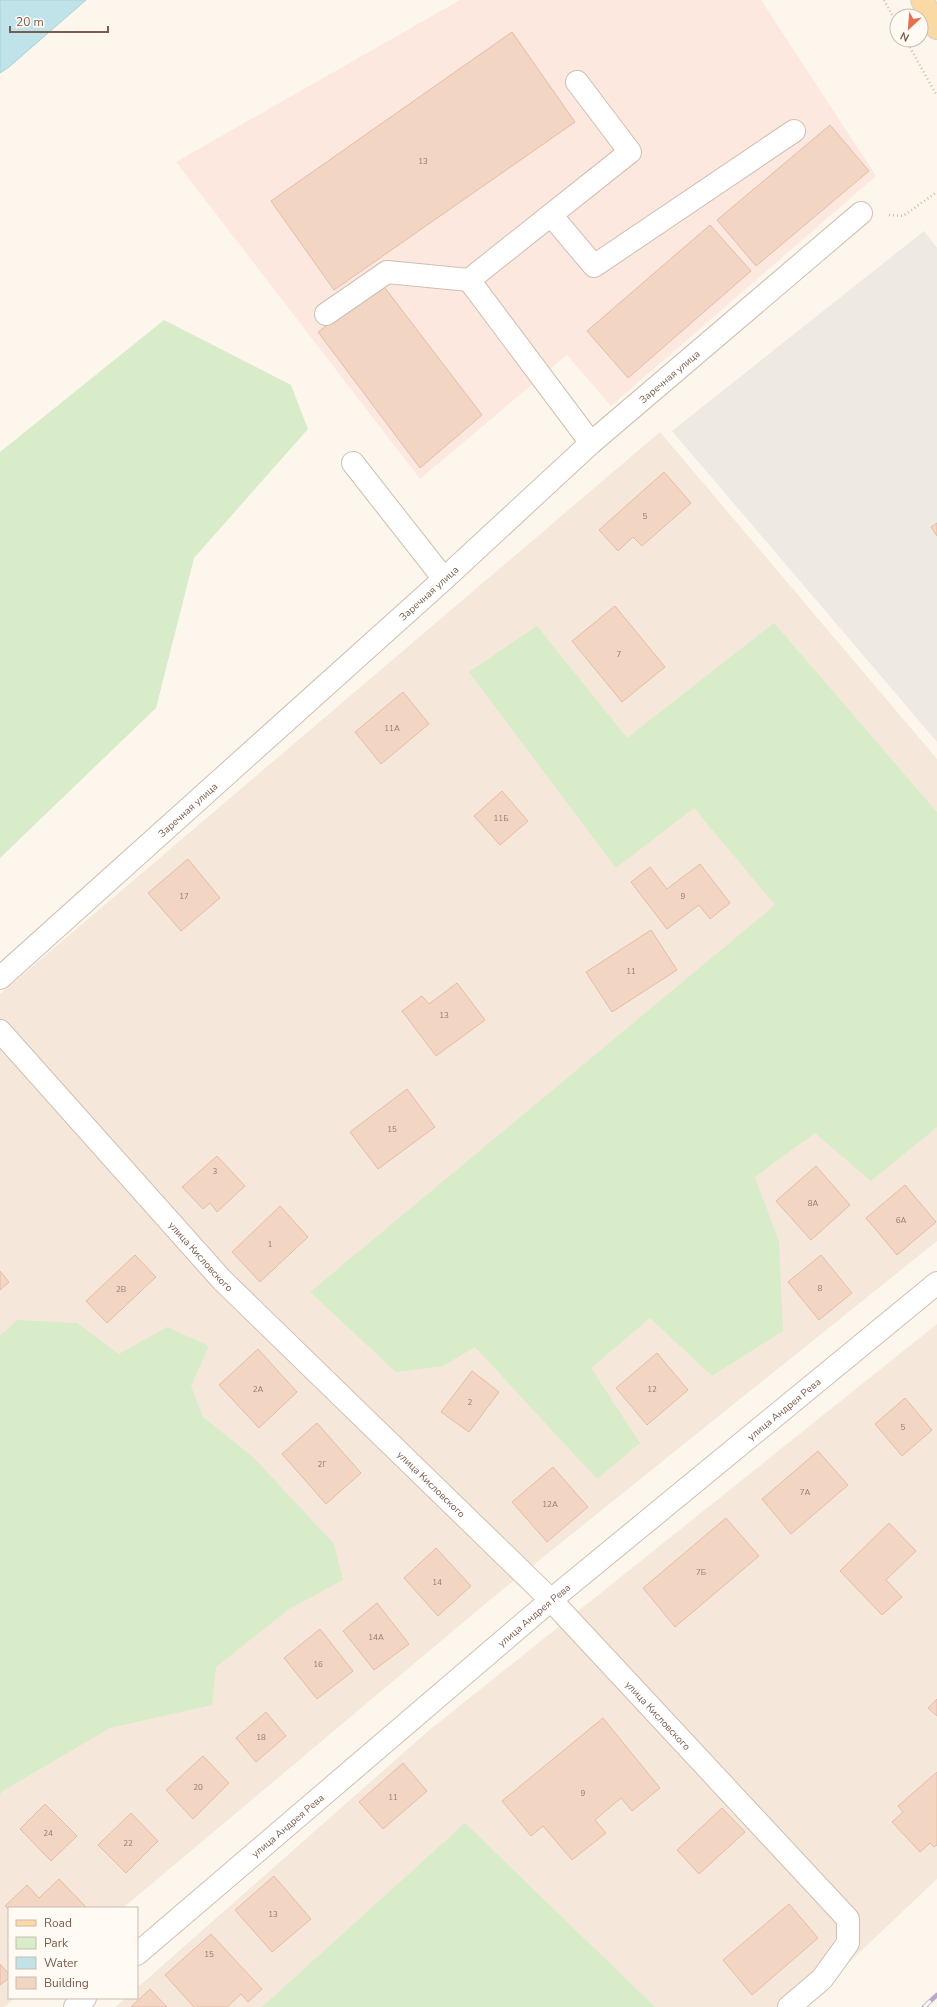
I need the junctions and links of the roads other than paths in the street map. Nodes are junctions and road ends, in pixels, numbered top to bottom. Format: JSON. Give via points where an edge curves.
{"nodes":[{"id":1,"x":922,"y":0,"type":"edge"},
{"id":2,"x":937,"y":28,"type":"edge"},
{"id":3,"x":577,"y":82,"type":"dead end"},
{"id":4,"x":794,"y":131,"type":"dead end"},
{"id":5,"x":860,"y":213,"type":"dead end"},
{"id":6,"x":551,"y":214,"type":"junction"},
{"id":7,"x":469,"y":280,"type":"junction"},
{"id":8,"x":326,"y":314,"type":"dead end"},
{"id":9,"x":591,"y":443,"type":"junction"},
{"id":10,"x":353,"y":464,"type":"dead end"},
{"id":11,"x":444,"y":579,"type":"junction"},
{"id":12,"x":0,"y":978,"type":"edge"},
{"id":13,"x":0,"y":1031,"type":"edge"},
{"id":14,"x":937,"y":1283,"type":"edge"},
{"id":15,"x":551,"y":1600,"type":"junction"},
{"id":16,"x":138,"y":1953,"type":"edge"},
{"id":17,"x":84,"y":1999,"type":"edge"},
{"id":18,"x":75,"y":2007,"type":"edge"},
{"id":19,"x":789,"y":2007,"type":"edge"}],
"edges":[{"from":1,"to":2,"type":"main road"},
{"from":3,"to":6,"type":"street","via":[[630,152]]},
{"from":4,"to":6,"type":"street","via":[[594,266]]},
{"from":5,"to":9,"type":"street","name":"Заречная улица"},
{"from":6,"to":7,"type":"street"},
{"from":7,"to":8,"type":"street","via":[[387,272]]},
{"from":7,"to":9,"type":"street"},
{"from":9,"to":11,"type":"street","name":"Заречная улица"},
{"from":10,"to":11,"type":"street"},
{"from":11,"to":12,"type":"street","name":"Заречная улица"},
{"from":13,"to":15,"type":"street","name":"улица Кисловского","via":[[222,1280]]},
{"from":14,"to":15,"type":"street","name":"улица Андрея Рева"},
{"from":15,"to":16,"type":"street","name":"улица Андрея Рева"},
{"from":15,"to":19,"type":"street","name":"улица Кисловского","via":[[848,1919],[848,1943],[822,1979]]},
{"from":17,"to":18,"type":"street"}]}
